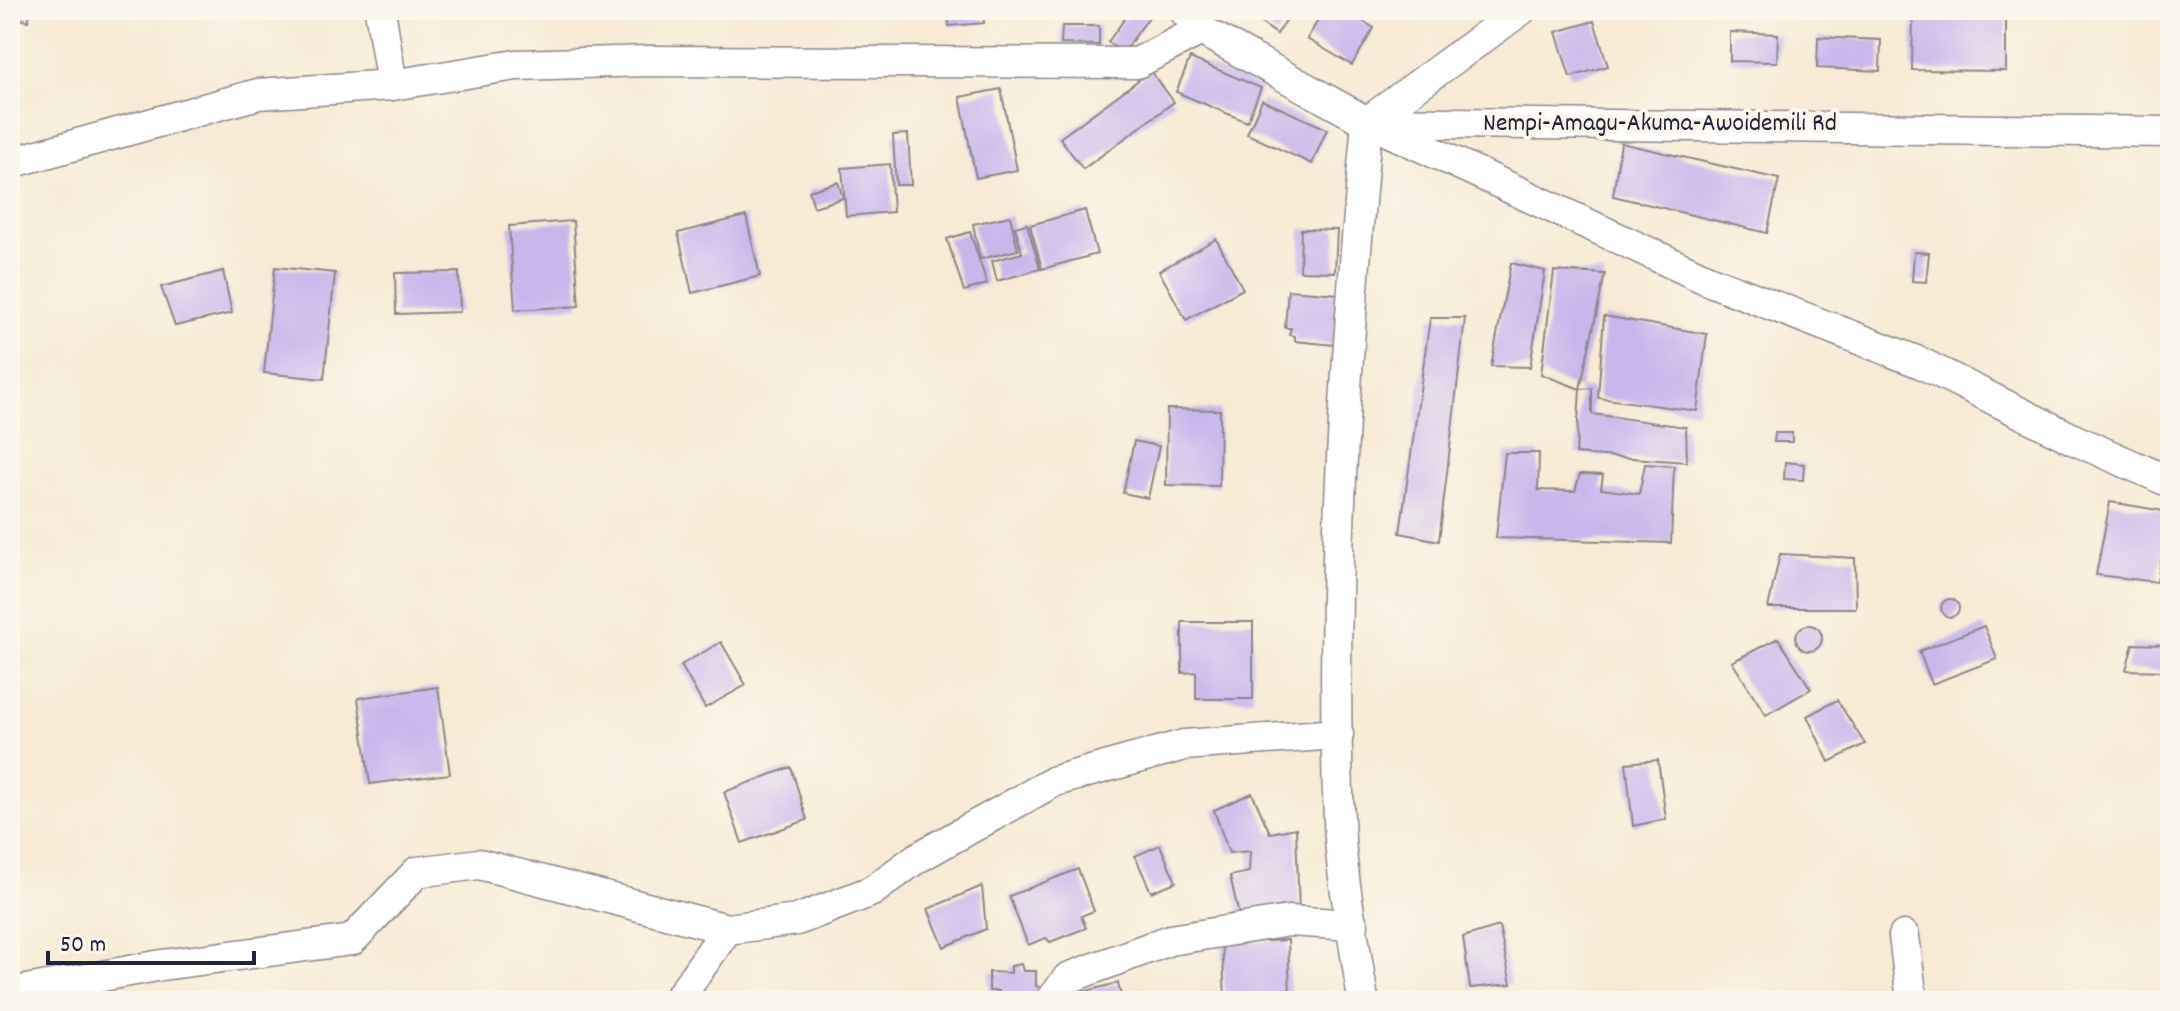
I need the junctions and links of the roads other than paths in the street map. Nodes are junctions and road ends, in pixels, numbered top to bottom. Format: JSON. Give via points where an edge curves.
{"nodes":[{"id":1,"x":380,"y":10,"type":"edge"},
{"id":2,"x":1521,"y":10,"type":"edge"},
{"id":3,"x":1192,"y":20,"type":"edge"},
{"id":4,"x":392,"y":85,"type":"junction"},
{"id":5,"x":1367,"y":122,"type":"junction"},
{"id":6,"x":2170,"y":132,"type":"edge"},
{"id":7,"x":10,"y":163,"type":"edge"},
{"id":8,"x":2170,"y":482,"type":"edge"},
{"id":9,"x":1338,"y":734,"type":"junction"},
{"id":10,"x":1353,"y":925,"type":"junction"},
{"id":11,"x":727,"y":929,"type":"junction"},
{"id":12,"x":1904,"y":936,"type":"dead end"},
{"id":13,"x":10,"y":993,"type":"edge"},
{"id":14,"x":677,"y":1001,"type":"edge"},
{"id":15,"x":1051,"y":1001,"type":"edge"},
{"id":16,"x":1363,"y":1001,"type":"edge"},
{"id":17,"x":1912,"y":1001,"type":"edge"}],
"edges":[{"from":1,"to":4,"type":"street"},
{"from":2,"to":5,"type":"street"},
{"from":3,"to":4,"type":"street","via":[[1137,63],[648,61],[516,65]]},
{"from":3,"to":5,"type":"street","name":"Nempi-Amagu-Akuma-Awoidemili Rd"},
{"from":4,"to":7,"type":"street","via":[[258,94]]},
{"from":5,"to":6,"type":"street","name":"Nempi-Amagu-Akuma-Awoidemili Rd"},
{"from":5,"to":8,"type":"street","via":[[1710,281],[1921,363]]},
{"from":5,"to":9,"type":"street","via":[[1347,354]]},
{"from":9,"to":10,"type":"street","via":[[1339,823]]},
{"from":9,"to":11,"type":"street","via":[[1184,745],[1055,781],[917,858],[872,891],[797,920]]},
{"from":10,"to":15,"type":"street","via":[[1289,921],[1170,940],[1068,978]]},
{"from":10,"to":16,"type":"street"},
{"from":11,"to":13,"type":"street","via":[[479,864],[417,872],[352,940],[162,965]]},
{"from":11,"to":14,"type":"street"},
{"from":12,"to":17,"type":"street"}]}
